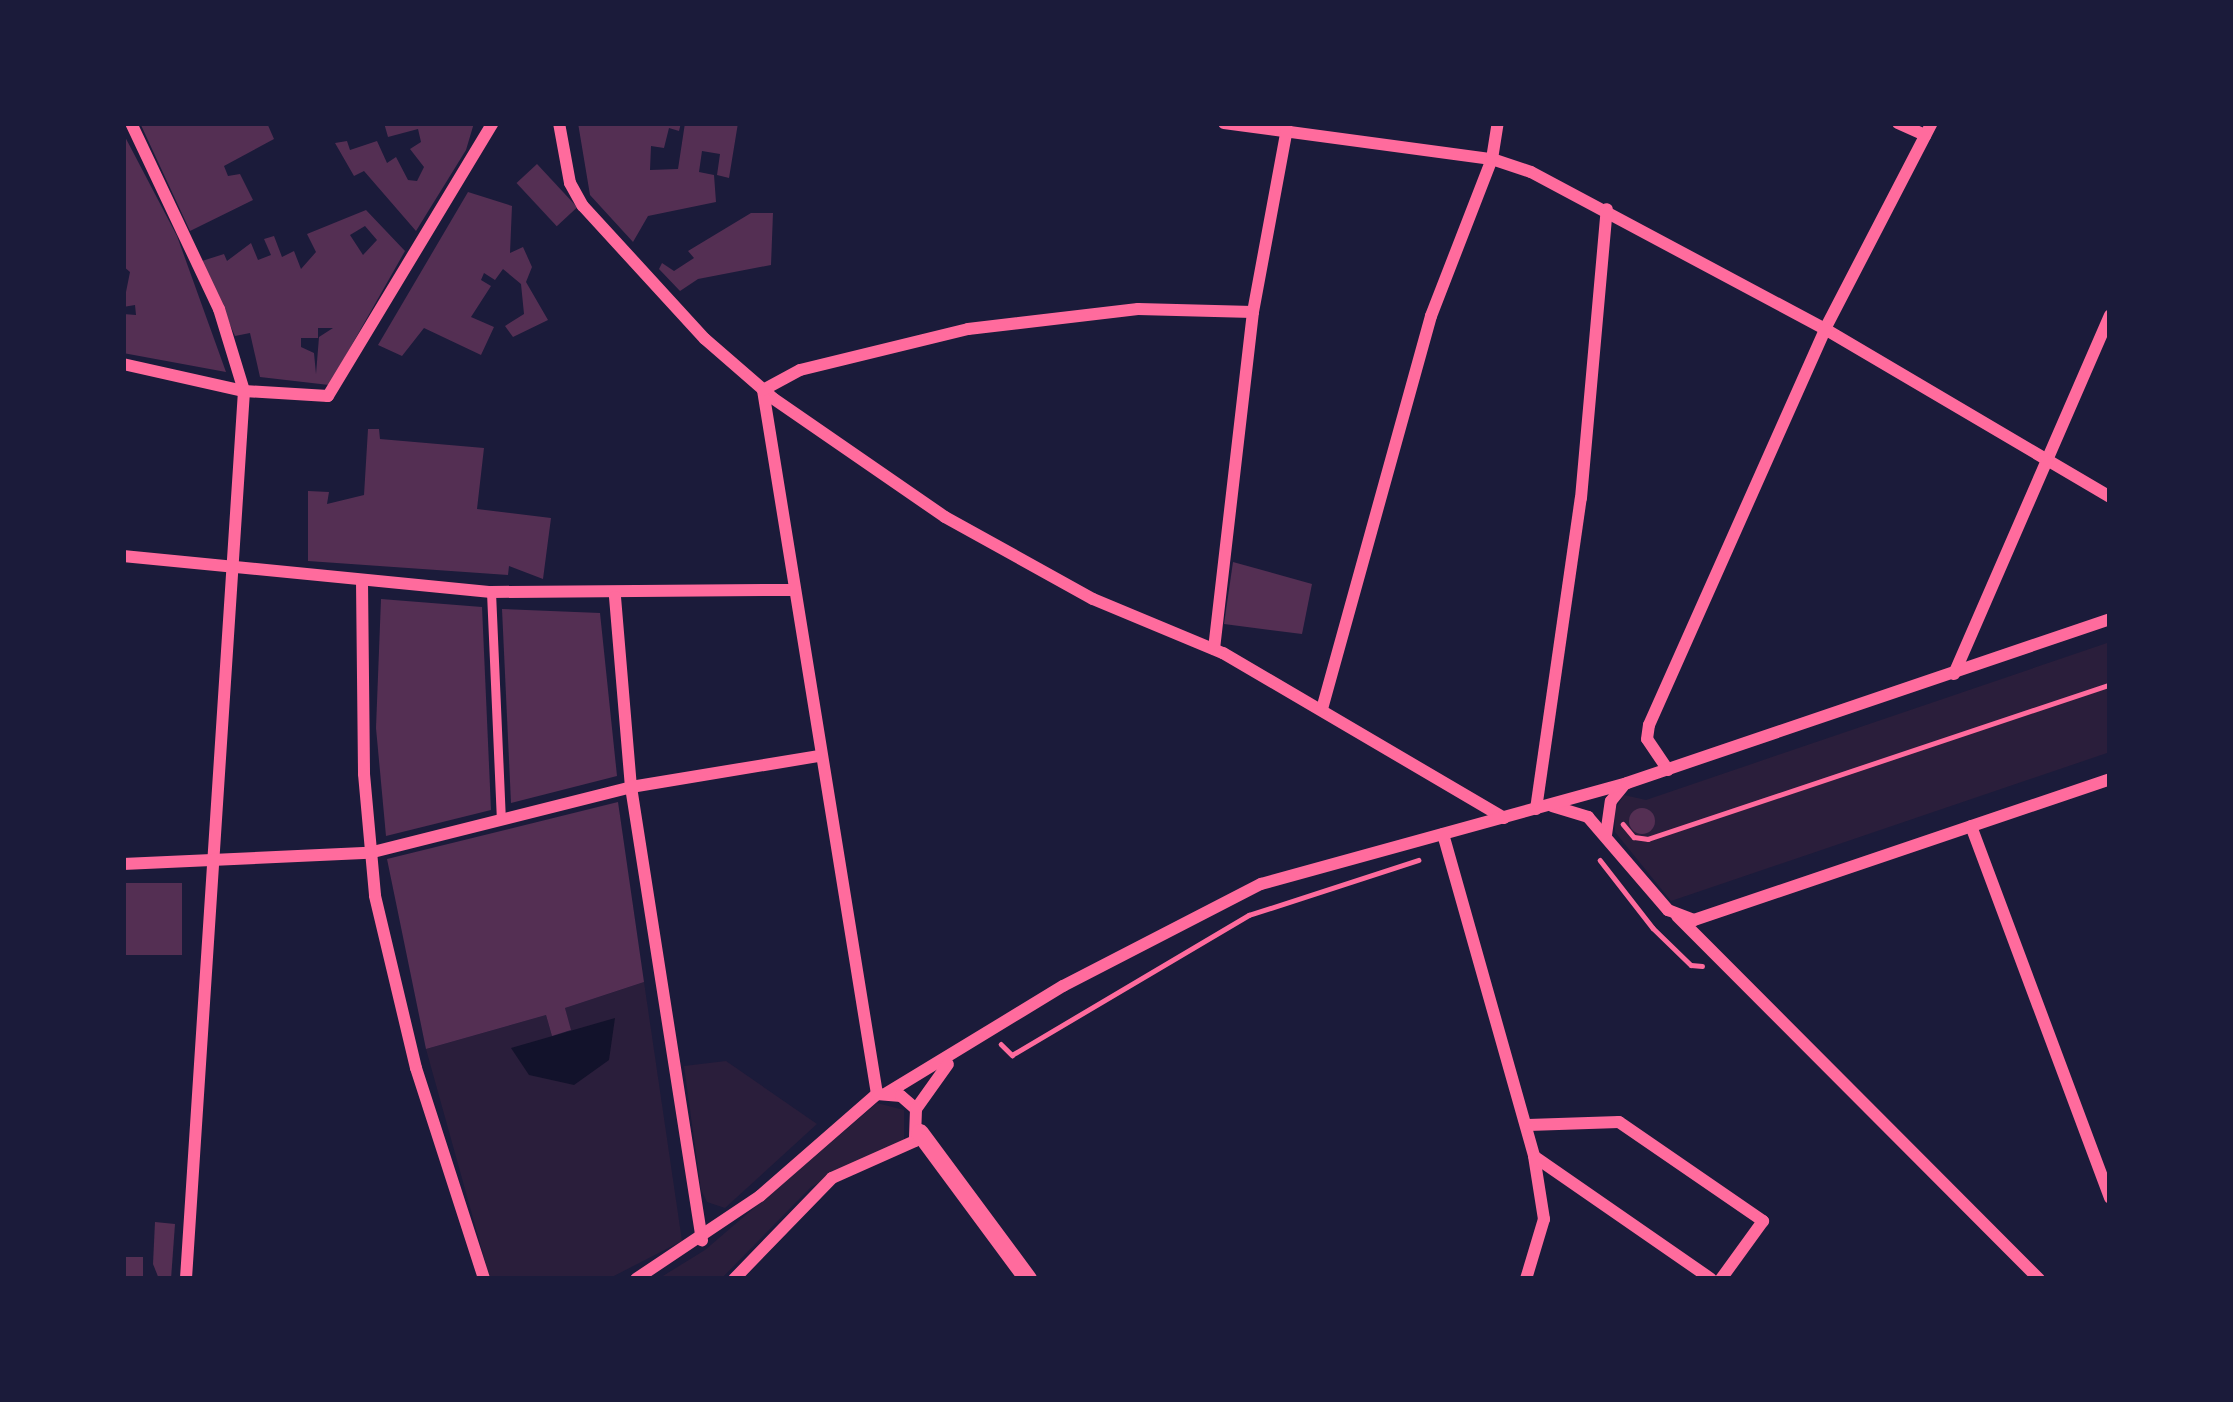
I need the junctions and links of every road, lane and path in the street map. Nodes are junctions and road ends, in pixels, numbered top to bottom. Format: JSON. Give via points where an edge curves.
{"nodes":[{"id":1,"x":130,"y":123,"type":"edge"},
{"id":2,"x":494,"y":123,"type":"edge"},
{"id":3,"x":559,"y":123,"type":"edge"},
{"id":4,"x":1224,"y":123,"type":"edge"},
{"id":5,"x":1498,"y":123,"type":"edge"},
{"id":6,"x":1898,"y":123,"type":"edge"},
{"id":7,"x":1287,"y":129,"type":"junction"},
{"id":8,"x":1929,"y":129,"type":"edge"},
{"id":9,"x":1492,"y":159,"type":"junction"},
{"id":10,"x":1607,"y":209,"type":"junction"},
{"id":11,"x":1253,"y":312,"type":"junction"},
{"id":12,"x":2110,"y":314,"type":"edge"},
{"id":13,"x":1825,"y":329,"type":"junction"},
{"id":14,"x":123,"y":364,"type":"edge"},
{"id":15,"x":763,"y":390,"type":"junction"},
{"id":16,"x":244,"y":391,"type":"junction"},
{"id":17,"x":2047,"y":461,"type":"junction"},
{"id":18,"x":2110,"y":497,"type":"edge"},
{"id":19,"x":123,"y":556,"type":"edge"},
{"id":20,"x":229,"y":568,"type":"junction"},
{"id":21,"x":362,"y":581,"type":"junction"},
{"id":22,"x":792,"y":590,"type":"junction"},
{"id":23,"x":491,"y":592,"type":"junction"},
{"id":24,"x":615,"y":597,"type":"junction"},
{"id":25,"x":2110,"y":620,"type":"edge"},
{"id":26,"x":1214,"y":649,"type":"junction"},
{"id":27,"x":1954,"y":674,"type":"junction"},
{"id":28,"x":2110,"y":684,"type":"edge"},
{"id":29,"x":1322,"y":709,"type":"junction"},
{"id":30,"x":819,"y":756,"type":"junction"},
{"id":31,"x":1668,"y":770,"type":"junction"},
{"id":32,"x":2110,"y":779,"type":"edge"},
{"id":33,"x":1627,"y":783,"type":"junction"},
{"id":34,"x":631,"y":787,"type":"junction"},
{"id":35,"x":1541,"y":807,"type":"junction"},
{"id":36,"x":1504,"y":818,"type":"junction"},
{"id":37,"x":501,"y":819,"type":"junction"},
{"id":38,"x":1971,"y":826,"type":"junction"},
{"id":39,"x":1606,"y":831,"type":"junction"},
{"id":40,"x":1443,"y":834,"type":"junction"},
{"id":41,"x":1447,"y":851,"type":"junction"},
{"id":42,"x":369,"y":854,"type":"junction"},
{"id":43,"x":1597,"y":856,"type":"dead end"},
{"id":44,"x":213,"y":863,"type":"junction"},
{"id":45,"x":123,"y":864,"type":"edge"},
{"id":46,"x":1676,"y":915,"type":"junction"},
{"id":47,"x":1720,"y":982,"type":"dead end"},
{"id":48,"x":987,"y":1052,"type":"dead end"},
{"id":49,"x":952,"y":1058,"type":"junction"},
{"id":50,"x":882,"y":1094,"type":"junction"},
{"id":51,"x":916,"y":1109,"type":"junction"},
{"id":52,"x":1528,"y":1125,"type":"junction"},
{"id":53,"x":920,"y":1132,"type":"junction"},
{"id":54,"x":1534,"y":1156,"type":"junction"},
{"id":55,"x":2110,"y":1198,"type":"edge"},
{"id":56,"x":702,"y":1240,"type":"junction"},
{"id":57,"x":186,"y":1279,"type":"edge"},
{"id":58,"x":484,"y":1279,"type":"edge"},
{"id":59,"x":636,"y":1279,"type":"edge"},
{"id":60,"x":734,"y":1279,"type":"edge"},
{"id":61,"x":1028,"y":1279,"type":"edge"},
{"id":62,"x":1526,"y":1279,"type":"edge"},
{"id":63,"x":1712,"y":1279,"type":"edge"},
{"id":64,"x":1721,"y":1279,"type":"edge"},
{"id":65,"x":2039,"y":1279,"type":"edge"}],
"edges":[{"from":1,"to":16,"type":"street","via":[[219,309]]},
{"from":2,"to":16,"type":"street","via":[[328,396]]},
{"from":3,"to":15,"type":"street","via":[[576,196]]},
{"from":4,"to":7,"type":"street"},
{"from":5,"to":9,"type":"street"},
{"from":6,"to":8,"type":"street"},
{"from":7,"to":9,"type":"street"},
{"from":7,"to":11,"type":"street"},
{"from":8,"to":13,"type":"street"},
{"from":9,"to":10,"type":"street"},
{"from":9,"to":29,"type":"street","via":[[1431,316]]},
{"from":10,"to":13,"type":"street"},
{"from":10,"to":35,"type":"street"},
{"from":11,"to":15,"type":"street","via":[[1138,308],[1016,322],[873,350],[779,377]]},
{"from":11,"to":26,"type":"street"},
{"from":12,"to":17,"type":"street"},
{"from":13,"to":17,"type":"street"},
{"from":13,"to":31,"type":"street","via":[[1649,725],[1647,739]]},
{"from":14,"to":16,"type":"street"},
{"from":15,"to":22,"type":"street"},
{"from":15,"to":26,"type":"street","via":[[945,517],[1093,598]]},
{"from":16,"to":20,"type":"street"},
{"from":17,"to":18,"type":"street"},
{"from":17,"to":27,"type":"street"},
{"from":19,"to":20,"type":"street"},
{"from":20,"to":21,"type":"street"},
{"from":20,"to":44,"type":"street"},
{"from":21,"to":23,"type":"street"},
{"from":21,"to":42,"type":"street"},
{"from":22,"to":24,"type":"street"},
{"from":22,"to":30,"type":"street"},
{"from":23,"to":24,"type":"street"},
{"from":23,"to":37,"type":"street"},
{"from":24,"to":34,"type":"street"},
{"from":25,"to":27,"type":"street"},
{"from":26,"to":29,"type":"street"},
{"from":27,"to":31,"type":"street"},
{"from":28,"to":39,"type":"path","via":[[1648,839],[1634,837],[1619,819]]},
{"from":29,"to":36,"type":"street"},
{"from":30,"to":34,"type":"street"},
{"from":30,"to":50,"type":"street"},
{"from":31,"to":33,"type":"street"},
{"from":32,"to":38,"type":"street"},
{"from":33,"to":35,"type":"street"},
{"from":33,"to":39,"type":"street","via":[[1611,801]]},
{"from":34,"to":37,"type":"street"},
{"from":34,"to":56,"type":"street"},
{"from":35,"to":36,"type":"street"},
{"from":35,"to":39,"type":"street","via":[[1578,811]]},
{"from":36,"to":40,"type":"street"},
{"from":37,"to":42,"type":"street"},
{"from":38,"to":46,"type":"street","via":[[1714,916]]},
{"from":38,"to":55,"type":"street"},
{"from":39,"to":46,"type":"street"},
{"from":40,"to":41,"type":"street"},
{"from":40,"to":49,"type":"street","via":[[1226,898],[1063,986]]},
{"from":41,"to":48,"type":"path","via":[[1249,915],[1012,1055],[1000,1043]]},
{"from":41,"to":52,"type":"street"},
{"from":42,"to":44,"type":"street"},
{"from":42,"to":58,"type":"street","via":[[403,1024]]},
{"from":43,"to":47,"type":"path","via":[[1653,928]]},
{"from":44,"to":45,"type":"street"},
{"from":44,"to":57,"type":"street"},
{"from":46,"to":65,"type":"street"},
{"from":49,"to":50,"type":"street"},
{"from":49,"to":51,"type":"street"},
{"from":50,"to":51,"type":"street"},
{"from":50,"to":56,"type":"street"},
{"from":51,"to":53,"type":"street"},
{"from":52,"to":54,"type":"street"},
{"from":52,"to":64,"type":"street","via":[[1619,1122],[1762,1221]]},
{"from":53,"to":60,"type":"street","via":[[896,1155],[832,1178]]},
{"from":53,"to":61,"type":"main road"},
{"from":54,"to":62,"type":"street","via":[[1544,1219]]},
{"from":54,"to":63,"type":"street"},
{"from":56,"to":59,"type":"street"}]}
